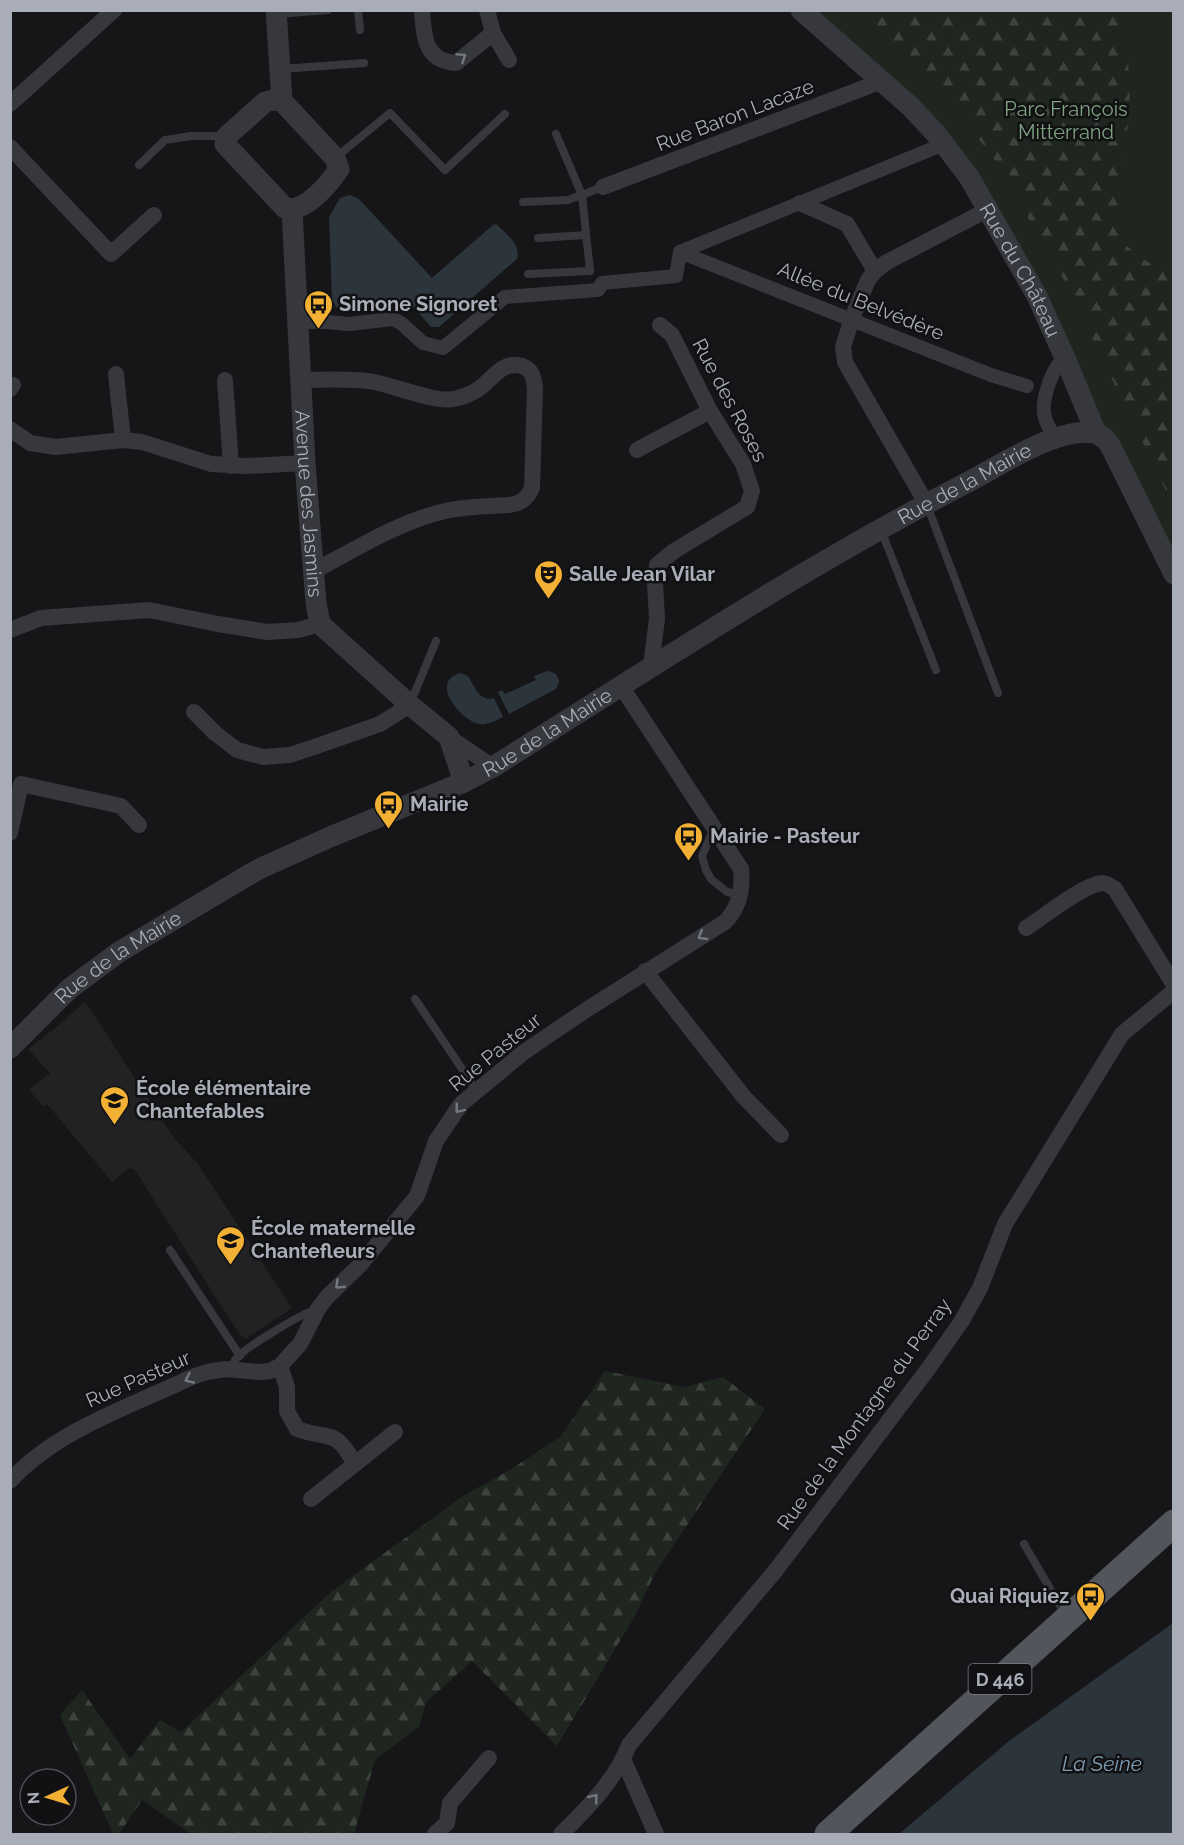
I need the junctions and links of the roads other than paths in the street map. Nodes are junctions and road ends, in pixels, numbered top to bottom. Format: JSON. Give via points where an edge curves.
{"nodes":[{"id":1,"x":114,"y":10,"type":"edge"},
{"id":2,"x":328,"y":10,"type":"edge"},
{"id":3,"x":358,"y":10,"type":"edge"},
{"id":4,"x":422,"y":10,"type":"edge"},
{"id":5,"x":487,"y":10,"type":"edge"},
{"id":6,"x":801,"y":10,"type":"edge"},
{"id":7,"x":276,"y":12,"type":"edge"},
{"id":8,"x":360,"y":30,"type":"dead end"},
{"id":9,"x":493,"y":33,"type":"junction"},
{"id":10,"x":509,"y":60,"type":"dead end"},
{"id":11,"x":364,"y":63,"type":"dead end"},
{"id":12,"x":280,"y":69,"type":"junction"},
{"id":13,"x":882,"y":81,"type":"junction"},
{"id":14,"x":282,"y":101,"type":"junction"},
{"id":15,"x":10,"y":104,"type":"edge"},
{"id":16,"x":505,"y":114,"type":"dead end"},
{"id":17,"x":556,"y":134,"type":"dead end"},
{"id":18,"x":227,"y":136,"type":"junction"},
{"id":19,"x":944,"y":144,"type":"junction"},
{"id":20,"x":10,"y":147,"type":"edge"},
{"id":21,"x":335,"y":158,"type":"junction"},
{"id":22,"x":139,"y":165,"type":"dead end"},
{"id":23,"x":603,"y":187,"type":"joint"},
{"id":24,"x":582,"y":195,"type":"junction"},
{"id":25,"x":523,"y":202,"type":"dead end"},
{"id":26,"x":800,"y":203,"type":"junction"},
{"id":27,"x":989,"y":209,"type":"junction"},
{"id":28,"x":292,"y":210,"type":"junction"},
{"id":29,"x":154,"y":215,"type":"dead end"},
{"id":30,"x":586,"y":235,"type":"junction"},
{"id":31,"x":538,"y":238,"type":"dead end"},
{"id":32,"x":681,"y":252,"type":"junction"},
{"id":33,"x":875,"y":271,"type":"junction"},
{"id":34,"x":528,"y":274,"type":"dead end"},
{"id":35,"x":852,"y":318,"type":"junction"},
{"id":36,"x":298,"y":322,"type":"junction"},
{"id":37,"x":660,"y":325,"type":"dead end"},
{"id":38,"x":1065,"y":358,"type":"junction"},
{"id":39,"x":116,"y":374,"type":"dead end"},
{"id":40,"x":225,"y":380,"type":"dead end"},
{"id":41,"x":301,"y":380,"type":"junction"},
{"id":42,"x":1027,"y":386,"type":"dead end"},
{"id":43,"x":710,"y":411,"type":"junction"},
{"id":44,"x":10,"y":429,"type":"edge"},
{"id":45,"x":1096,"y":434,"type":"junction"},
{"id":46,"x":1055,"y":439,"type":"junction"},
{"id":47,"x":123,"y":440,"type":"junction"},
{"id":48,"x":637,"y":450,"type":"dead end"},
{"id":49,"x":305,"y":463,"type":"junction"},
{"id":50,"x":231,"y":466,"type":"junction"},
{"id":51,"x":926,"y":503,"type":"junction"},
{"id":52,"x":880,"y":530,"type":"junction"},
{"id":53,"x":314,"y":571,"type":"junction"},
{"id":54,"x":1173,"y":574,"type":"edge"},
{"id":55,"x":320,"y":624,"type":"junction"},
{"id":56,"x":10,"y":630,"type":"edge"},
{"id":57,"x":436,"y":641,"type":"dead end"},
{"id":58,"x":651,"y":666,"type":"junction"},
{"id":59,"x":936,"y":670,"type":"dead end"},
{"id":60,"x":621,"y":686,"type":"junction"},
{"id":61,"x":998,"y":693,"type":"dead end"},
{"id":62,"x":410,"y":705,"type":"junction"},
{"id":63,"x":194,"y":712,"type":"dead end"},
{"id":64,"x":449,"y":737,"type":"junction"},
{"id":65,"x":493,"y":766,"type":"junction"},
{"id":66,"x":464,"y":783,"type":"junction"},
{"id":67,"x":17,"y":791,"type":"edge"},
{"id":68,"x":139,"y":825,"type":"dead end"},
{"id":69,"x":714,"y":828,"type":"junction"},
{"id":70,"x":10,"y":833,"type":"edge"},
{"id":71,"x":741,"y":895,"type":"junction"},
{"id":72,"x":1026,"y":928,"type":"dead end"},
{"id":73,"x":645,"y":971,"type":"junction"},
{"id":74,"x":1173,"y":985,"type":"edge"},
{"id":75,"x":1173,"y":991,"type":"edge"},
{"id":76,"x":415,"y":999,"type":"dead end"},
{"id":77,"x":12,"y":1043,"type":"edge"},
{"id":78,"x":477,"y":1091,"type":"junction"},
{"id":79,"x":781,"y":1135,"type":"dead end"},
{"id":80,"x":170,"y":1250,"type":"dead end"},
{"id":81,"x":318,"y":1309,"type":"junction"},
{"id":82,"x":236,"y":1362,"type":"junction"},
{"id":83,"x":280,"y":1366,"type":"junction"},
{"id":84,"x":395,"y":1432,"type":"dead end"},
{"id":85,"x":355,"y":1464,"type":"junction"},
{"id":86,"x":10,"y":1481,"type":"edge"},
{"id":87,"x":311,"y":1499,"type":"dead end"},
{"id":88,"x":1173,"y":1523,"type":"edge"},
{"id":89,"x":1024,"y":1544,"type":"dead end"},
{"id":90,"x":1068,"y":1619,"type":"junction"},
{"id":91,"x":489,"y":1758,"type":"dead end"},
{"id":92,"x":623,"y":1759,"type":"junction"},
{"id":93,"x":435,"y":1834,"type":"edge"},
{"id":94,"x":561,"y":1834,"type":"edge"},
{"id":95,"x":656,"y":1834,"type":"edge"},
{"id":96,"x":828,"y":1834,"type":"edge"}],
"edges":[{"from":1,"to":15,"type":"street"},
{"from":2,"to":7,"type":"lane"},
{"from":3,"to":8,"type":"lane"},
{"from":4,"to":9,"type":"street","one_way":true,"via":[[424,36],[431,53],[443,62],[456,63]]},
{"from":5,"to":9,"type":"street"},
{"from":6,"to":13,"type":"street","name":"Rue du Château"},
{"from":7,"to":12,"type":"street"},
{"from":9,"to":10,"type":"street"},
{"from":11,"to":12,"type":"lane"},
{"from":12,"to":14,"type":"street"},
{"from":13,"to":19,"type":"street","name":"Rue du Château","via":[[911,106]]},
{"from":13,"to":23,"type":"street","name":"Rue Baron Lacaze"},
{"from":14,"to":18,"type":"street","via":[[266,102]]},
{"from":14,"to":21,"type":"street"},
{"from":16,"to":21,"type":"lane","via":[[445,170],[390,113]]},
{"from":17,"to":24,"type":"lane"},
{"from":18,"to":22,"type":"lane","via":[[165,140]]},
{"from":18,"to":28,"type":"street","via":[[225,144],[285,208]]},
{"from":19,"to":26,"type":"street"},
{"from":19,"to":27,"type":"street","name":"Rue du Château"},
{"from":20,"to":29,"type":"street","via":[[111,254]]},
{"from":21,"to":28,"type":"street","via":[[339,169],[331,181],[303,206]]},
{"from":23,"to":24,"type":"lane"},
{"from":24,"to":25,"type":"lane","via":[[568,200]]},
{"from":24,"to":30,"type":"lane"},
{"from":26,"to":32,"type":"street"},
{"from":26,"to":33,"type":"street","via":[[848,224]]},
{"from":27,"to":33,"type":"street"},
{"from":27,"to":38,"type":"street","name":"Rue du Château","via":[[1037,296]]},
{"from":28,"to":36,"type":"street","name":"Avenue des Jasmins"},
{"from":30,"to":31,"type":"lane"},
{"from":30,"to":34,"type":"lane","via":[[590,271]]},
{"from":32,"to":35,"type":"street","name":"Allée du Belvédère"},
{"from":32,"to":36,"type":"street","via":[[676,276],[602,283],[598,290],[505,297],[443,348],[423,343],[393,320],[349,324]]},
{"from":33,"to":35,"type":"street"},
{"from":35,"to":42,"type":"street","name":"Allée du Belvédère"},
{"from":35,"to":51,"type":"street","via":[[843,347],[845,362]]},
{"from":36,"to":41,"type":"street","name":"Avenue des Jasmins"},
{"from":37,"to":43,"type":"street","name":"Rue des Roses","via":[[672,335]]},
{"from":38,"to":45,"type":"street","name":"Rue du Château"},
{"from":38,"to":46,"type":"street","via":[[1053,370],[1044,409]]},
{"from":39,"to":47,"type":"street"},
{"from":40,"to":50,"type":"street"},
{"from":41,"to":49,"type":"street","name":"Avenue des Jasmins"},
{"from":41,"to":53,"type":"street","via":[[372,382],[435,399],[453,399],[480,388],[501,369],[517,365],[528,368],[535,387],[532,488],[527,497],[510,505],[447,510],[429,516],[388,532]]},
{"from":43,"to":48,"type":"street"},
{"from":43,"to":58,"type":"street","name":"Rue des Roses","via":[[742,464],[752,490],[747,507],[657,565],[657,619]]},
{"from":44,"to":47,"type":"street","via":[[30,443],[56,447]]},
{"from":45,"to":46,"type":"street","name":"Rue de la Mairie","via":[[1077,433]]},
{"from":45,"to":54,"type":"street","name":"Rue du Château","via":[[1110,445]]},
{"from":46,"to":51,"type":"street","name":"Rue de la Mairie"},
{"from":47,"to":50,"type":"street"},
{"from":49,"to":50,"type":"street"},
{"from":49,"to":53,"type":"street","name":"Avenue des Jasmins"},
{"from":51,"to":52,"type":"street","name":"Rue de la Mairie"},
{"from":51,"to":61,"type":"lane"},
{"from":52,"to":58,"type":"street","name":"Rue de la Mairie"},
{"from":52,"to":59,"type":"lane"},
{"from":53,"to":55,"type":"street","name":"Avenue des Jasmins"},
{"from":55,"to":56,"type":"street","via":[[267,632],[148,610],[41,618]]},
{"from":55,"to":62,"type":"street","name":"Avenue des Jasmins"},
{"from":57,"to":62,"type":"lane"},
{"from":58,"to":60,"type":"street","name":"Rue de la Mairie"},
{"from":60,"to":65,"type":"street","name":"Rue de la Mairie"},
{"from":60,"to":69,"type":"street"},
{"from":62,"to":63,"type":"street","via":[[380,724],[290,755],[264,757],[237,750]]},
{"from":62,"to":64,"type":"street","name":"Avenue des Jasmins"},
{"from":64,"to":65,"type":"street","name":"Avenue des Jasmins"},
{"from":64,"to":66,"type":"street"},
{"from":65,"to":66,"type":"street","name":"Rue de la Mairie"},
{"from":66,"to":77,"type":"street","name":"Rue de la Mairie","via":[[257,870],[119,952],[69,989]]},
{"from":67,"to":68,"type":"street","via":[[121,806]]},
{"from":67,"to":70,"type":"street"},
{"from":69,"to":71,"type":"street","via":[[741,869]]},
{"from":69,"to":71,"type":"lane","via":[[702,856],[706,870],[727,892]]},
{"from":71,"to":73,"type":"street","name":"Rue Pasteur","one_way":true,"via":[[725,922]]},
{"from":72,"to":74,"type":"street","via":[[1080,893],[1101,883],[1108,884],[1115,889]]},
{"from":73,"to":78,"type":"street","name":"Rue Pasteur","via":[[524,1052]]},
{"from":73,"to":79,"type":"street","via":[[744,1097]]},
{"from":75,"to":92,"type":"street","name":"Rue de la Montagne du Perray","via":[[1122,1034],[1005,1224],[980,1288],[928,1369],[776,1570],[629,1745]]},
{"from":76,"to":78,"type":"lane"},
{"from":78,"to":81,"type":"street","name":"Rue Pasteur","one_way":true,"via":[[461,1104],[436,1141],[417,1196]]},
{"from":80,"to":82,"type":"lane"},
{"from":81,"to":82,"type":"lane","via":[[303,1314]]},
{"from":81,"to":83,"type":"street","name":"Rue Pasteur","via":[[300,1344]]},
{"from":82,"to":83,"type":"street","name":"Rue Pasteur","via":[[259,1372]]},
{"from":82,"to":86,"type":"street","name":"Rue Pasteur","one_way":true,"via":[[192,1377],[89,1424],[43,1453]]},
{"from":83,"to":85,"type":"street","via":[[287,1387],[287,1411],[297,1429],[337,1439]]},
{"from":84,"to":85,"type":"street"},
{"from":85,"to":87,"type":"street"},
{"from":88,"to":90,"type":"main road","number":"D 446"},
{"from":89,"to":90,"type":"lane"},
{"from":90,"to":96,"type":"main road","number":"D 446"},
{"from":91,"to":93,"type":"street","via":[[450,1803],[447,1823]]},
{"from":94,"to":92,"type":"street","name":"Rue de la Montagne du Perray","one_way":true},
{"from":92,"to":95,"type":"street"}]}
